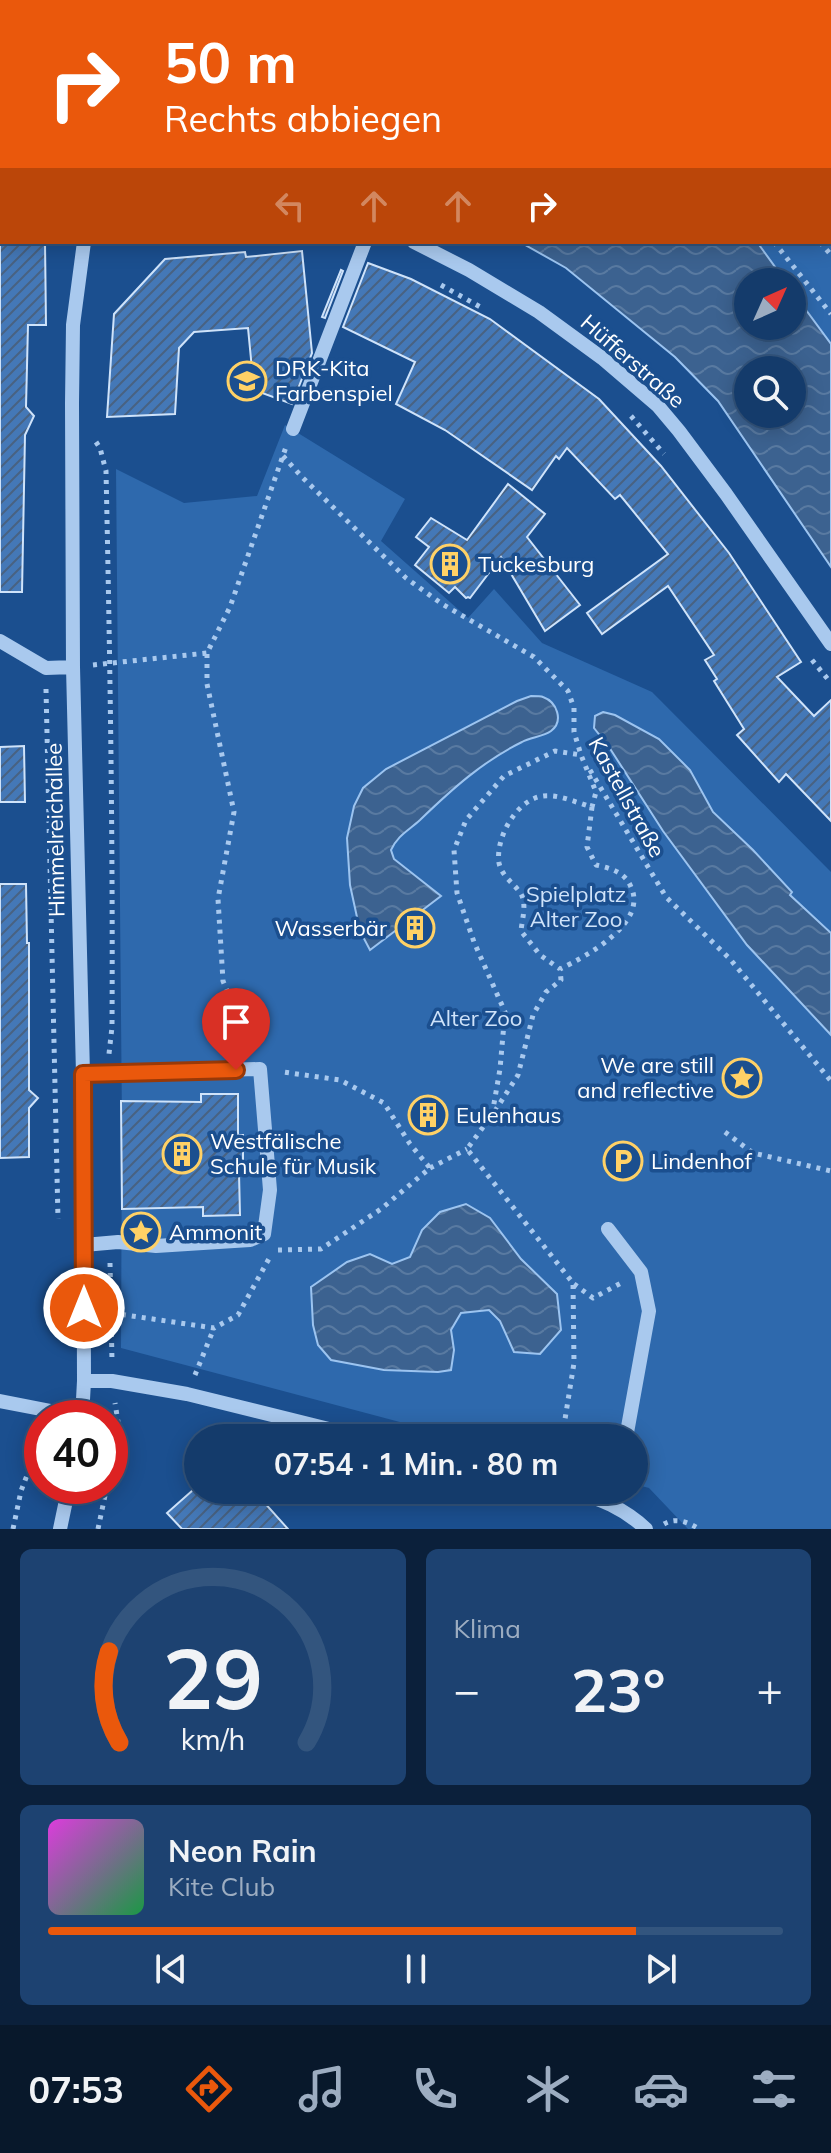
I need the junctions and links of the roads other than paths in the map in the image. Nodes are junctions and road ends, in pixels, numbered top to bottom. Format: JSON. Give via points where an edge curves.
{"nodes":[{"id":1,"x":84,"y":244,"type":"edge"},
{"id":2,"x":364,"y":244,"type":"edge"},
{"id":3,"x":418,"y":244,"type":"edge"},
{"id":4,"x":293,"y":429,"type":"road end"},
{"id":5,"x":0,"y":641,"type":"edge"},
{"id":6,"x":831,"y":644,"type":"edge"},
{"id":7,"x":73,"y":667,"type":"junction"},
{"id":8,"x":83,"y":1074,"type":"junction"},
{"id":9,"x":608,"y":1229,"type":"dead end"},
{"id":10,"x":84,"y":1245,"type":"junction"},
{"id":11,"x":84,"y":1381,"type":"junction"},
{"id":12,"x":83,"y":1400,"type":"edge"},
{"id":13,"x":0,"y":1401,"type":"edge"},
{"id":14,"x":24,"y":1406,"type":"edge"},
{"id":15,"x":308,"y":1424,"type":"edge"},
{"id":16,"x":629,"y":1424,"type":"edge"},
{"id":17,"x":65,"y":1504,"type":"edge"},
{"id":18,"x":619,"y":1504,"type":"edge"},
{"id":19,"x":60,"y":1529,"type":"edge"},
{"id":20,"x":646,"y":1529,"type":"edge"}],
"edges":[{"from":1,"to":7,"type":"street","name":"Himmelreichallee","via":[[73,325]]},
{"from":2,"to":4,"type":"street"},
{"from":3,"to":6,"type":"street","name":"Hüfferstraße","via":[[539,312],[658,406]]},
{"from":5,"to":7,"type":"street","via":[[46,668]]},
{"from":7,"to":8,"type":"street","name":"Himmelreichallee"},
{"from":8,"to":10,"type":"street","name":"Himmelreichallee"},
{"from":8,"to":10,"type":"street","via":[[260,1069],[270,1190],[264,1234],[250,1240]]},
{"from":9,"to":16,"type":"street","via":[[641,1272],[649,1311]]},
{"from":10,"to":11,"type":"street","name":"Himmelreichallee"},
{"from":11,"to":12,"type":"street","name":"Himmelreichallee"},
{"from":11,"to":15,"type":"street","via":[[187,1394]]},
{"from":13,"to":14,"type":"street"},
{"from":17,"to":19,"type":"street"},
{"from":18,"to":20,"type":"street"}]}
